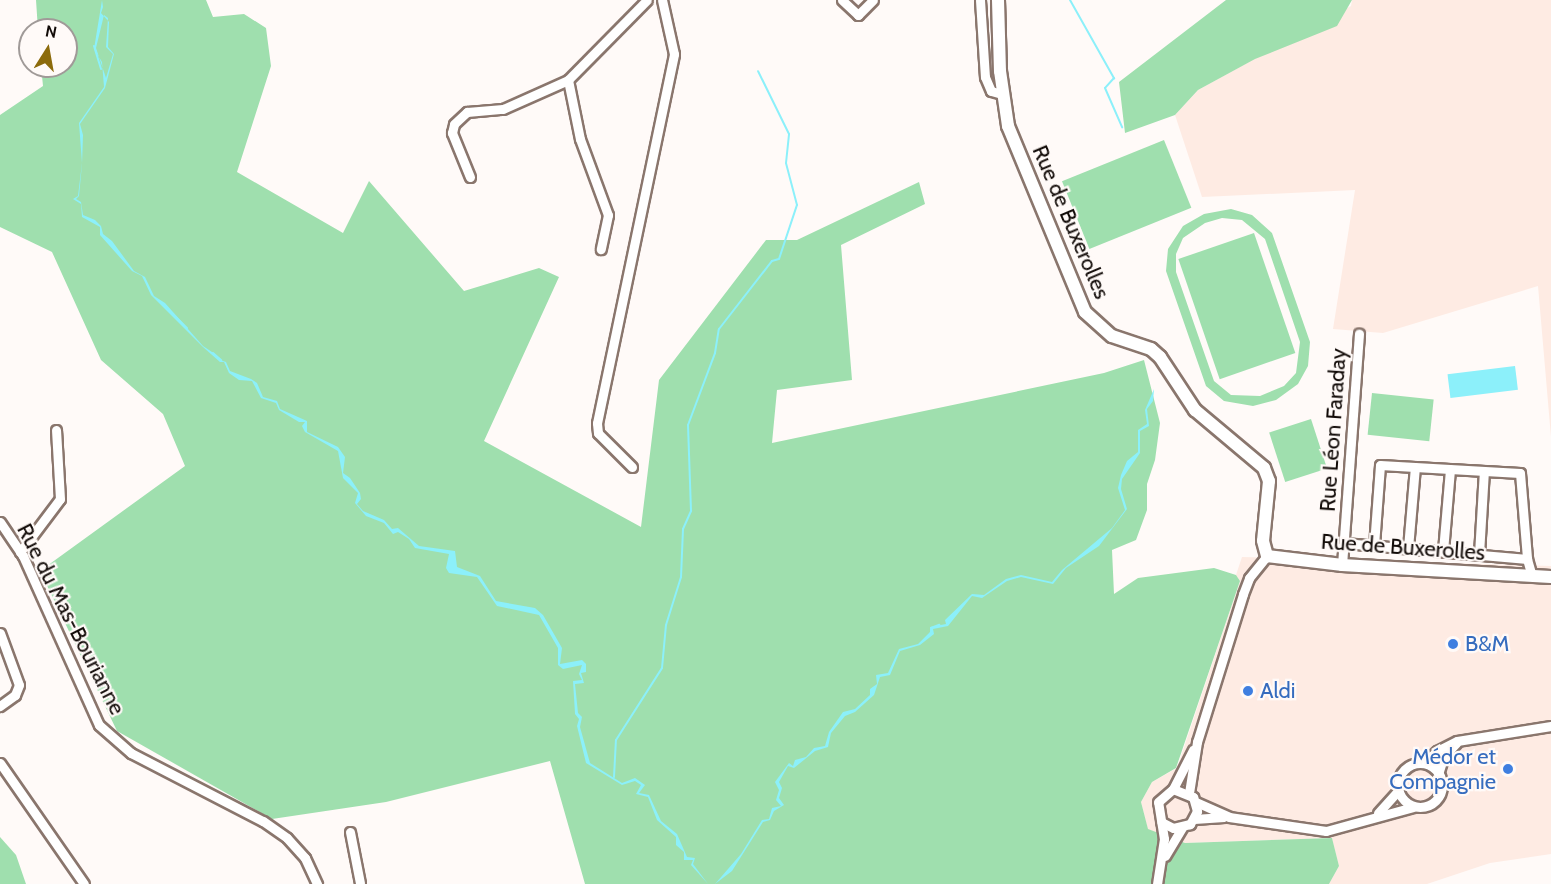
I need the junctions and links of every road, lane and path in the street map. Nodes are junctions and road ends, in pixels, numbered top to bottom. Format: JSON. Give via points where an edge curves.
{"nodes":[{"id":1,"x":647,"y":0,"type":"edge"},
{"id":2,"x":662,"y":0,"type":"edge"},
{"id":3,"x":842,"y":0,"type":"edge"},
{"id":4,"x":873,"y":0,"type":"edge"},
{"id":5,"x":980,"y":0,"type":"edge"},
{"id":6,"x":998,"y":0,"type":"edge"},
{"id":7,"x":568,"y":80,"type":"junction"},
{"id":8,"x":997,"y":93,"type":"junction"},
{"id":9,"x":470,"y":177,"type":"dead end"},
{"id":10,"x":601,"y":249,"type":"dead end"},
{"id":11,"x":1359,"y":334,"type":"dead end"},
{"id":12,"x":56,"y":429,"type":"dead end"},
{"id":13,"x":632,"y":467,"type":"dead end"},
{"id":14,"x":1415,"y":467,"type":"junction"},
{"id":15,"x":1450,"y":469,"type":"junction"},
{"id":16,"x":1484,"y":471,"type":"junction"},
{"id":17,"x":0,"y":522,"type":"edge"},
{"id":18,"x":1344,"y":543,"type":"junction"},
{"id":19,"x":1374,"y":545,"type":"junction"},
{"id":20,"x":1408,"y":548,"type":"junction"},
{"id":21,"x":1443,"y":551,"type":"junction"},
{"id":22,"x":20,"y":552,"type":"junction"},
{"id":23,"x":1479,"y":554,"type":"junction"},
{"id":24,"x":1267,"y":556,"type":"junction"},
{"id":25,"x":1527,"y":559,"type":"junction"},
{"id":26,"x":1342,"y":566,"type":"junction"},
{"id":27,"x":1532,"y":576,"type":"junction"},
{"id":28,"x":1551,"y":577,"type":"edge"},
{"id":29,"x":0,"y":633,"type":"edge"},
{"id":30,"x":0,"y":706,"type":"edge"},
{"id":31,"x":1551,"y":726,"type":"edge"},
{"id":32,"x":1457,"y":741,"type":"junction"},
{"id":33,"x":1197,"y":742,"type":"junction"},
{"id":34,"x":0,"y":763,"type":"edge"},
{"id":35,"x":1424,"y":763,"type":"junction"},
{"id":36,"x":1438,"y":774,"type":"junction"},
{"id":37,"x":1173,"y":789,"type":"junction"},
{"id":38,"x":1398,"y":791,"type":"junction"},
{"id":39,"x":1189,"y":793,"type":"junction"},
{"id":40,"x":1196,"y":802,"type":"junction"},
{"id":41,"x":1413,"y":807,"type":"junction"},
{"id":42,"x":1374,"y":816,"type":"junction"},
{"id":43,"x":1229,"y":817,"type":"junction"},
{"id":44,"x":1194,"y":819,"type":"junction"},
{"id":45,"x":1161,"y":822,"type":"junction"},
{"id":46,"x":1182,"y":828,"type":"junction"},
{"id":47,"x":350,"y":832,"type":"dead end"},
{"id":48,"x":1164,"y":858,"type":"junction"},
{"id":49,"x":84,"y":884,"type":"edge"},
{"id":50,"x":317,"y":884,"type":"edge"},
{"id":51,"x":359,"y":884,"type":"edge"},
{"id":52,"x":1157,"y":884,"type":"edge"}],
"edges":[{"from":1,"to":7,"type":"street"},
{"from":2,"to":13,"type":"street","via":[[674,54],[597,423],[598,433]]},
{"from":3,"to":4,"type":"street","via":[[858,15]]},
{"from":5,"to":8,"type":"street","via":[[981,54]]},
{"from":6,"to":8,"type":"street","name":"Rue de Buxerolles"},
{"from":7,"to":9,"type":"street","via":[[503,109],[467,112],[454,124],[453,133]]},
{"from":7,"to":10,"type":"street","via":[[580,139],[608,215]]},
{"from":8,"to":24,"type":"street","name":"Rue de Buxerolles","via":[[1085,312],[1112,336],[1150,349],[1160,357],[1195,410],[1264,468],[1269,481],[1263,541]]},
{"from":11,"to":18,"type":"street","name":"Rue Léon Faraday"},
{"from":12,"to":22,"type":"street","via":[[60,499]]},
{"from":14,"to":15,"type":"street"},
{"from":14,"to":19,"type":"street","via":[[1380,465]]},
{"from":14,"to":20,"type":"street"},
{"from":15,"to":16,"type":"street"},
{"from":15,"to":21,"type":"street"},
{"from":16,"to":23,"type":"street"},
{"from":16,"to":25,"type":"street","via":[[1520,472]]},
{"from":17,"to":22,"type":"street","name":"Rue du Mas-Bourianne"},
{"from":18,"to":19,"type":"street"},
{"from":18,"to":26,"type":"street","name":"Rue Léon Faraday"},
{"from":19,"to":20,"type":"street"},
{"from":20,"to":21,"type":"street"},
{"from":21,"to":23,"type":"street"},
{"from":22,"to":50,"type":"street","name":"Rue du Mas-Bourianne","via":[[99,724],[131,753],[263,821],[305,858]]},
{"from":23,"to":25,"type":"street"},
{"from":24,"to":26,"type":"street","name":"Rue de Buxerolles"},
{"from":24,"to":33,"type":"street","via":[[1249,578]]},
{"from":25,"to":27,"type":"street"},
{"from":26,"to":27,"type":"street","name":"Rue de Buxerolles"},
{"from":27,"to":28,"type":"street","name":"Rue de Buxerolles"},
{"from":29,"to":30,"type":"street","via":[[19,685]]},
{"from":31,"to":32,"type":"street"},
{"from":32,"to":35,"type":"street"},
{"from":32,"to":36,"type":"street","via":[[1444,756]]},
{"from":33,"to":37,"type":"street"},
{"from":33,"to":39,"type":"street"},
{"from":34,"to":49,"type":"street"},
{"from":35,"to":36,"type":"street"},
{"from":35,"to":38,"type":"street","via":[[1403,770]]},
{"from":36,"to":41,"type":"street","via":[[1442,784],[1438,798],[1427,807]]},
{"from":37,"to":39,"type":"street"},
{"from":37,"to":45,"type":"street","via":[[1158,802]]},
{"from":38,"to":41,"type":"street"},
{"from":38,"to":42,"type":"street"},
{"from":39,"to":40,"type":"street"},
{"from":40,"to":43,"type":"street"},
{"from":40,"to":44,"type":"street"},
{"from":41,"to":42,"type":"street"},
{"from":42,"to":43,"type":"street","via":[[1326,831]]},
{"from":43,"to":44,"type":"street"},
{"from":44,"to":46,"type":"street"},
{"from":45,"to":46,"type":"street"},
{"from":45,"to":48,"type":"street"},
{"from":46,"to":48,"type":"street"},
{"from":47,"to":51,"type":"street"},
{"from":48,"to":52,"type":"street"}]}
